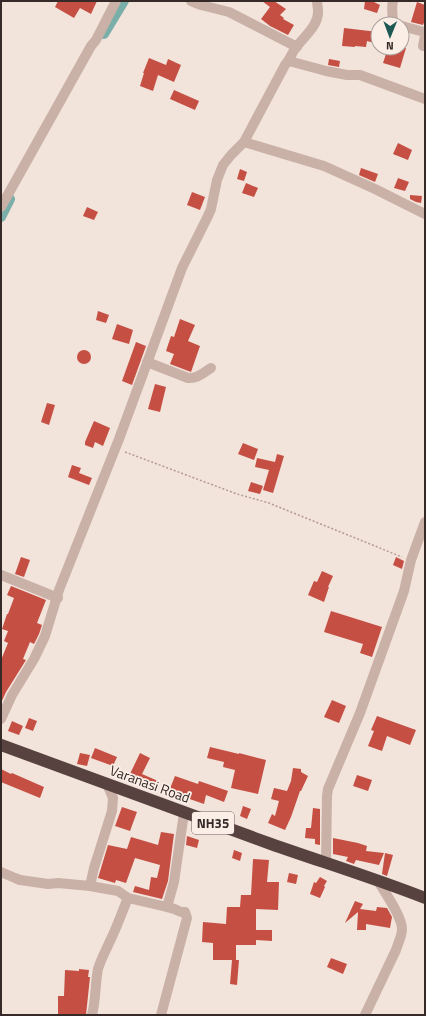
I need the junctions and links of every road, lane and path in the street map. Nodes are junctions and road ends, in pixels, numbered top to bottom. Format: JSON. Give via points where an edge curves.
{"nodes":[{"id":1,"x":116,"y":1,"type":"edge"},
{"id":2,"x":191,"y":1,"type":"edge"},
{"id":3,"x":317,"y":1,"type":"edge"},
{"id":4,"x":393,"y":1,"type":"edge"},
{"id":5,"x":393,"y":16,"type":"edge"},
{"id":6,"x":410,"y":28,"type":"edge"},
{"id":7,"x":423,"y":46,"type":"dead end"},
{"id":8,"x":296,"y":47,"type":"junction"},
{"id":9,"x":289,"y":61,"type":"junction"},
{"id":10,"x":425,"y":99,"type":"edge"},
{"id":11,"x":244,"y":142,"type":"junction"},
{"id":12,"x":1,"y":207,"type":"edge"},
{"id":13,"x":425,"y":214,"type":"edge"},
{"id":14,"x":147,"y":362,"type":"junction"},
{"id":15,"x":211,"y":368,"type":"dead end"},
{"id":16,"x":116,"y":449,"type":"junction"},
{"id":17,"x":425,"y":522,"type":"edge"},
{"id":18,"x":411,"y":560,"type":"junction"},
{"id":19,"x":1,"y":576,"type":"edge"},
{"id":20,"x":58,"y":598,"type":"junction"},
{"id":21,"x":1,"y":719,"type":"edge"},
{"id":22,"x":1,"y":745,"type":"edge"},
{"id":23,"x":107,"y":784,"type":"junction"},
{"id":24,"x":184,"y":813,"type":"junction"},
{"id":25,"x":326,"y":863,"type":"junction"},
{"id":26,"x":1,"y":872,"type":"edge"},
{"id":27,"x":378,"y":881,"type":"junction"},
{"id":28,"x":90,"y":886,"type":"junction"},
{"id":29,"x":128,"y":898,"type":"junction"},
{"id":30,"x":425,"y":898,"type":"edge"},
{"id":31,"x":167,"y":908,"type":"junction"},
{"id":32,"x":92,"y":1015,"type":"edge"},
{"id":33,"x":160,"y":1015,"type":"edge"},
{"id":34,"x":365,"y":1015,"type":"edge"}],
"edges":[{"from":1,"to":12,"type":"street"},
{"from":2,"to":8,"type":"street","via":[[229,12]]},
{"from":3,"to":8,"type":"street","via":[[318,17],[311,30]]},
{"from":4,"to":5,"type":"street"},
{"from":6,"to":7,"type":"street","via":[[424,32]]},
{"from":8,"to":9,"type":"street"},
{"from":9,"to":10,"type":"street","via":[[326,71],[360,75]]},
{"from":9,"to":11,"type":"street"},
{"from":11,"to":13,"type":"street","via":[[324,166]]},
{"from":11,"to":14,"type":"street","via":[[220,171],[211,209],[182,268]]},
{"from":14,"to":15,"type":"street","via":[[188,378],[198,377]]},
{"from":14,"to":16,"type":"street"},
{"from":16,"to":18,"type":"path","via":[[269,504]]},
{"from":16,"to":20,"type":"street"},
{"from":17,"to":18,"type":"street"},
{"from":18,"to":25,"type":"street","via":[[404,591],[360,714],[326,796]]},
{"from":19,"to":20,"type":"street"},
{"from":20,"to":21,"type":"street","via":[[46,636]]},
{"from":22,"to":23,"type":"highway","name":"Varanasi Road","number":"NH35"},
{"from":23,"to":24,"type":"highway","name":"Varanasi Road","number":"NH35"},
{"from":23,"to":28,"type":"street","via":[[112,798],[112,811]]},
{"from":24,"to":25,"type":"highway","name":"Varanasi Road","number":"NH35"},
{"from":24,"to":31,"type":"street","via":[[174,882]]},
{"from":25,"to":27,"type":"highway","name":"Varanasi Road","number":"NH35"},
{"from":26,"to":28,"type":"street","via":[[15,878],[48,884]]},
{"from":27,"to":30,"type":"highway","name":"Varanasi Road","number":"NH35"},
{"from":27,"to":34,"type":"street","via":[[400,918],[402,929],[396,950]]},
{"from":28,"to":29,"type":"street","via":[[118,891]]},
{"from":29,"to":31,"type":"street"},
{"from":29,"to":32,"type":"street","via":[[99,968]]},
{"from":31,"to":33,"type":"street","via":[[185,912],[186,918]]}]}
